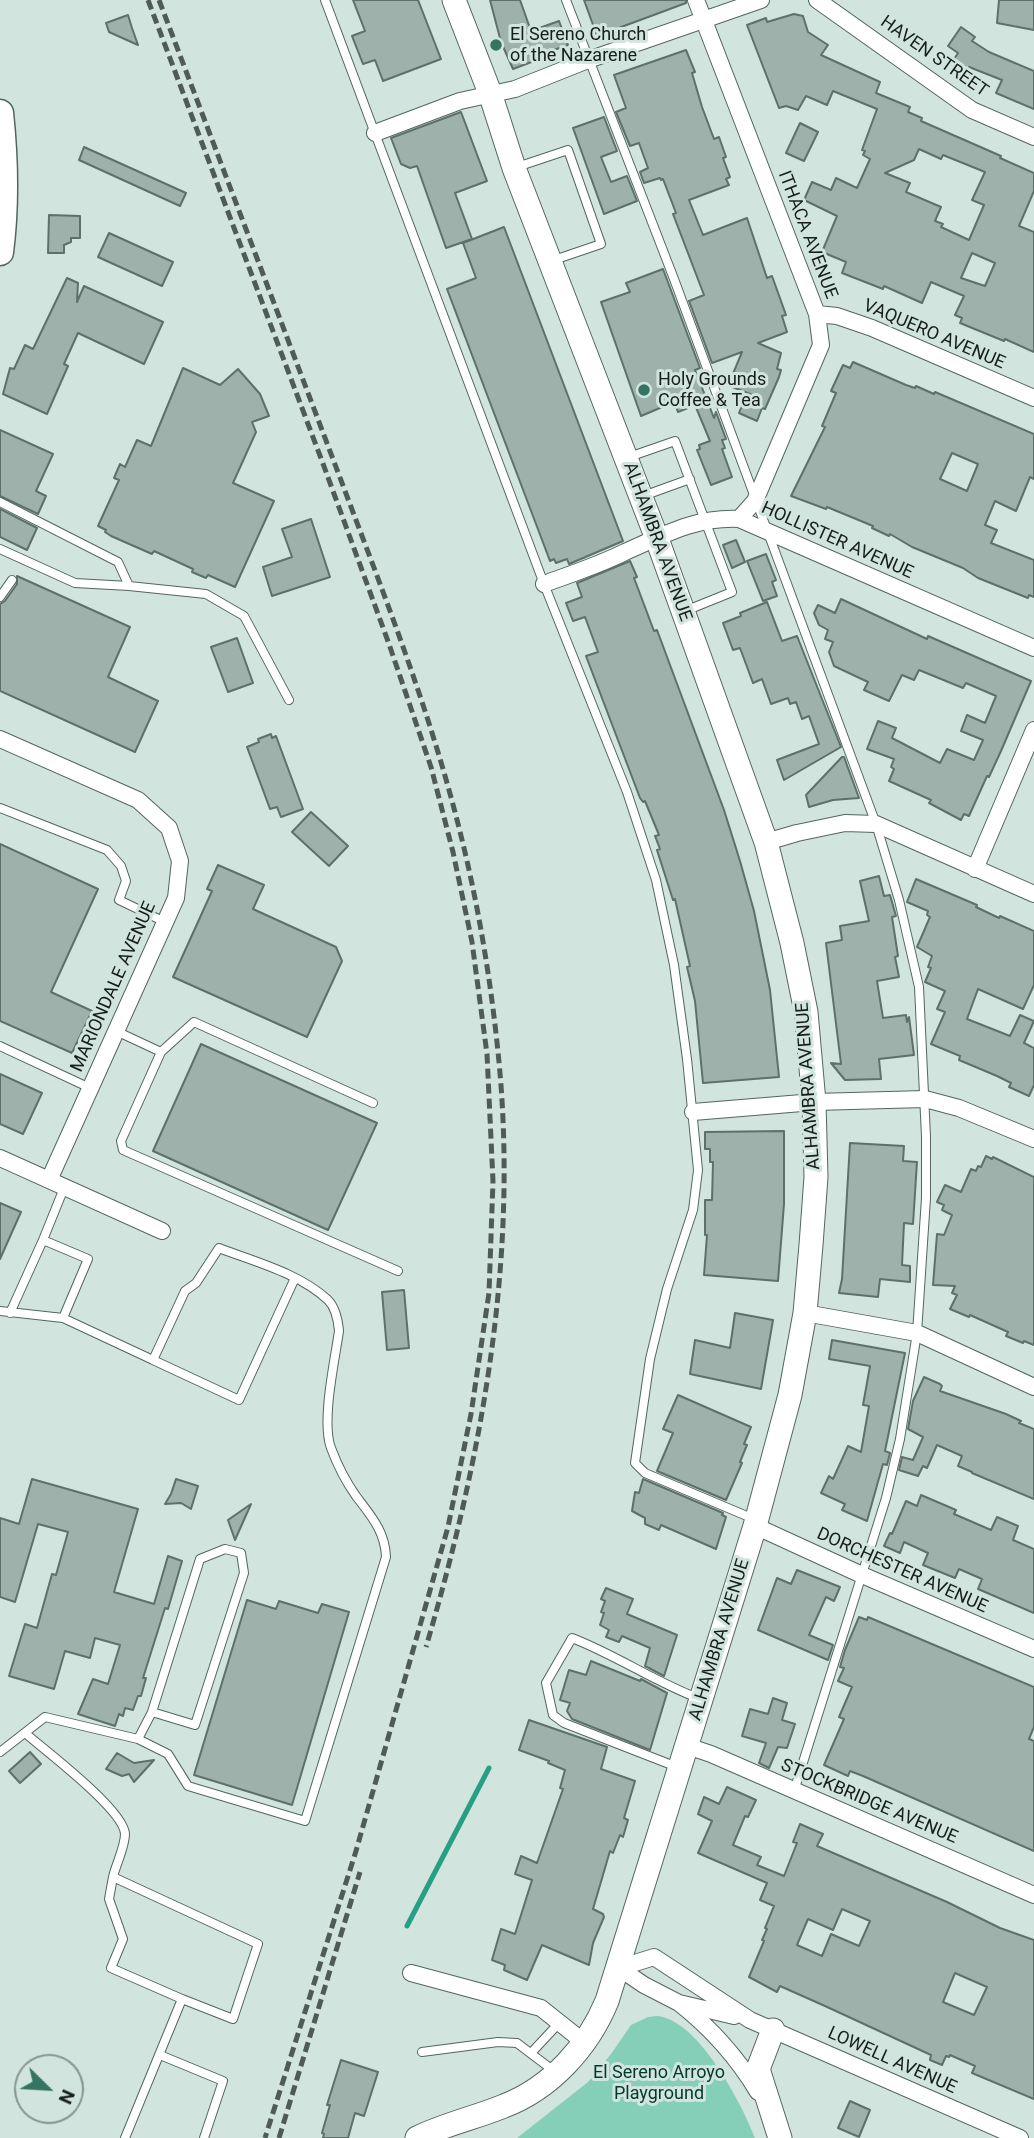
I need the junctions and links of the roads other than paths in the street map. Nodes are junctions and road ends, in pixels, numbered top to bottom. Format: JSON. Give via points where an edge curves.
{"nodes":[{"id":1,"x":325,"y":0,"type":"edge"},
{"id":2,"x":454,"y":0,"type":"edge"},
{"id":3,"x":566,"y":0,"type":"edge"},
{"id":4,"x":696,"y":0,"type":"edge"},
{"id":5,"x":761,"y":0,"type":"edge"},
{"id":6,"x":817,"y":0,"type":"edge"},
{"id":7,"x":704,"y":20,"type":"junction"},
{"id":8,"x":588,"y":60,"type":"junction"},
{"id":9,"x":490,"y":93,"type":"junction"},
{"id":10,"x":0,"y":113,"type":"edge"},
{"id":11,"x":375,"y":133,"type":"junction"},
{"id":12,"x":1034,"y":137,"type":"edge"},
{"id":13,"x":2,"y":155,"type":"edge"},
{"id":14,"x":514,"y":168,"type":"junction"},
{"id":15,"x":0,"y":252,"type":"edge"},
{"id":16,"x":550,"y":261,"type":"junction"},
{"id":17,"x":817,"y":314,"type":"junction"},
{"id":18,"x":1034,"y":398,"type":"edge"},
{"id":19,"x":626,"y":458,"type":"junction"},
{"id":20,"x":690,"y":479,"type":"junction"},
{"id":21,"x":641,"y":496,"type":"junction"},
{"id":22,"x":755,"y":501,"type":"junction"},
{"id":23,"x":0,"y":502,"type":"edge"},
{"id":24,"x":739,"y":519,"type":"junction"},
{"id":25,"x":706,"y":521,"type":"junction"},
{"id":26,"x":768,"y":532,"type":"junction"},
{"id":27,"x":656,"y":536,"type":"junction"},
{"id":28,"x":0,"y":550,"type":"edge"},
{"id":29,"x":12,"y":580,"type":"dead end"},
{"id":30,"x":544,"y":584,"type":"junction"},
{"id":31,"x":129,"y":586,"type":"junction"},
{"id":32,"x":0,"y":597,"type":"edge"},
{"id":33,"x":683,"y":611,"type":"junction"},
{"id":34,"x":1034,"y":648,"type":"edge"},
{"id":35,"x":289,"y":700,"type":"dead end"},
{"id":36,"x":1034,"y":730,"type":"edge"},
{"id":37,"x":0,"y":739,"type":"edge"},
{"id":38,"x":0,"y":808,"type":"edge"},
{"id":39,"x":876,"y":824,"type":"junction"},
{"id":40,"x":766,"y":842,"type":"junction"},
{"id":41,"x":975,"y":869,"type":"junction"},
{"id":42,"x":1034,"y":894,"type":"edge"},
{"id":43,"x":165,"y":922,"type":"junction"},
{"id":44,"x":116,"y":1031,"type":"junction"},
{"id":45,"x":0,"y":1046,"type":"edge"},
{"id":46,"x":161,"y":1052,"type":"junction"},
{"id":47,"x":90,"y":1088,"type":"junction"},
{"id":48,"x":925,"y":1099,"type":"junction"},
{"id":49,"x":814,"y":1102,"type":"junction"},
{"id":50,"x":373,"y":1103,"type":"dead end"},
{"id":51,"x":693,"y":1112,"type":"junction"},
{"id":52,"x":1034,"y":1139,"type":"edge"},
{"id":53,"x":0,"y":1158,"type":"edge"},
{"id":54,"x":49,"y":1180,"type":"junction"},
{"id":55,"x":65,"y":1188,"type":"junction"},
{"id":56,"x":162,"y":1231,"type":"dead end"},
{"id":57,"x":43,"y":1240,"type":"junction"},
{"id":58,"x":398,"y":1270,"type":"dead end"},
{"id":59,"x":295,"y":1278,"type":"junction"},
{"id":60,"x":0,"y":1311,"type":"edge"},
{"id":61,"x":10,"y":1312,"type":"junction"},
{"id":62,"x":804,"y":1313,"type":"junction"},
{"id":63,"x":63,"y":1318,"type":"junction"},
{"id":64,"x":917,"y":1333,"type":"junction"},
{"id":65,"x":153,"y":1360,"type":"junction"},
{"id":66,"x":1034,"y":1387,"type":"edge"},
{"id":67,"x":755,"y":1523,"type":"junction"},
{"id":68,"x":862,"y":1576,"type":"junction"},
{"id":69,"x":1034,"y":1649,"type":"edge"},
{"id":70,"x":701,"y":1699,"type":"junction"},
{"id":71,"x":152,"y":1712,"type":"junction"},
{"id":72,"x":25,"y":1733,"type":"junction"},
{"id":73,"x":138,"y":1739,"type":"junction"},
{"id":74,"x":687,"y":1746,"type":"junction"},
{"id":75,"x":0,"y":1752,"type":"edge"},
{"id":76,"x":680,"y":1768,"type":"junction"},
{"id":77,"x":794,"y":1791,"type":"junction"},
{"id":78,"x":113,"y":1877,"type":"junction"},
{"id":79,"x":1034,"y":1895,"type":"edge"},
{"id":80,"x":619,"y":1968,"type":"junction"},
{"id":81,"x":411,"y":1973,"type":"dead end"},
{"id":82,"x":182,"y":1999,"type":"junction"},
{"id":83,"x":679,"y":2003,"type":"junction"},
{"id":84,"x":750,"y":2020,"type":"junction"},
{"id":85,"x":561,"y":2022,"type":"junction"},
{"id":86,"x":773,"y":2030,"type":"junction"},
{"id":87,"x":585,"y":2043,"type":"junction"},
{"id":88,"x":422,"y":2052,"type":"dead end"},
{"id":89,"x":532,"y":2052,"type":"junction"},
{"id":90,"x":160,"y":2054,"type":"junction"},
{"id":91,"x":557,"y":2073,"type":"junction"},
{"id":92,"x":771,"y":2114,"type":"junction"},
{"id":93,"x":125,"y":2138,"type":"edge"},
{"id":94,"x":204,"y":2138,"type":"edge"},
{"id":95,"x":417,"y":2138,"type":"edge"},
{"id":96,"x":780,"y":2138,"type":"edge"},
{"id":97,"x":1020,"y":2138,"type":"edge"}],
"edges":[{"from":1,"to":11,"type":"lane"},
{"from":2,"to":9,"type":"main road","name":"ALHAMBRA AVENUE"},
{"from":3,"to":8,"type":"lane"},
{"from":4,"to":7,"type":"street","name":"ITHACA AVENUE"},
{"from":5,"to":7,"type":"street"},
{"from":6,"to":12,"type":"street","name":"HAVEN STREET","via":[[972,110]]},
{"from":7,"to":8,"type":"street"},
{"from":7,"to":17,"type":"street","name":"ITHACA AVENUE"},
{"from":8,"to":9,"type":"street","via":[[515,89]]},
{"from":8,"to":22,"type":"lane"},
{"from":9,"to":11,"type":"street"},
{"from":9,"to":14,"type":"main road","name":"ALHAMBRA AVENUE"},
{"from":10,"to":13,"type":"main road"},
{"from":11,"to":30,"type":"lane"},
{"from":13,"to":15,"type":"main road"},
{"from":14,"to":16,"type":"main road","name":"ALHAMBRA AVENUE"},
{"from":14,"to":16,"type":"lane","via":[[568,150],[601,244]]},
{"from":16,"to":19,"type":"main road","name":"ALHAMBRA AVENUE"},
{"from":17,"to":18,"type":"street","name":"VAQUERO AVENUE","via":[[873,328]]},
{"from":17,"to":22,"type":"street","name":"ITHACA AVENUE","via":[[821,345]]},
{"from":19,"to":20,"type":"lane","via":[[675,441]]},
{"from":19,"to":21,"type":"main road","name":"ALHAMBRA AVENUE"},
{"from":20,"to":21,"type":"lane"},
{"from":20,"to":25,"type":"lane"},
{"from":21,"to":27,"type":"main road","name":"ALHAMBRA AVENUE"},
{"from":22,"to":24,"type":"street","name":"ITHACA AVENUE"},
{"from":22,"to":26,"type":"lane"},
{"from":23,"to":31,"type":"lane","via":[[118,562]]},
{"from":24,"to":25,"type":"street","name":"HOLLISTER AVENUE"},
{"from":24,"to":26,"type":"street","name":"HOLLISTER AVENUE"},
{"from":25,"to":27,"type":"street","name":"HOLLISTER AVENUE"},
{"from":25,"to":33,"type":"lane","via":[[732,593]]},
{"from":26,"to":34,"type":"street","name":"HOLLISTER AVENUE"},
{"from":26,"to":39,"type":"lane"},
{"from":27,"to":30,"type":"street","name":"HOLLISTER AVENUE"},
{"from":27,"to":33,"type":"main road","name":"ALHAMBRA AVENUE"},
{"from":28,"to":31,"type":"lane","via":[[75,583]]},
{"from":29,"to":32,"type":"lane"},
{"from":30,"to":51,"type":"lane","via":[[627,792],[656,880],[674,965]]},
{"from":31,"to":35,"type":"lane","via":[[206,594],[244,616]]},
{"from":33,"to":40,"type":"main road","name":"ALHAMBRA AVENUE"},
{"from":36,"to":41,"type":"street"},
{"from":37,"to":43,"type":"street","name":"MARIONDALE AVENUE","via":[[138,800],[169,828],[180,861],[176,898]]},
{"from":38,"to":43,"type":"lane","via":[[107,850],[121,866],[126,881],[119,900]]},
{"from":39,"to":40,"type":"street","via":[[845,823]]},
{"from":39,"to":41,"type":"street"},
{"from":39,"to":48,"type":"lane","via":[[919,987]]},
{"from":40,"to":49,"type":"main road","name":"ALHAMBRA AVENUE","via":[[804,1000]]},
{"from":41,"to":42,"type":"street"},
{"from":43,"to":44,"type":"street","name":"MARIONDALE AVENUE"},
{"from":44,"to":46,"type":"lane"},
{"from":44,"to":47,"type":"street","name":"MARIONDALE AVENUE"},
{"from":45,"to":47,"type":"lane"},
{"from":46,"to":50,"type":"lane","via":[[194,1022]]},
{"from":46,"to":58,"type":"lane","via":[[121,1141],[123,1150]]},
{"from":47,"to":54,"type":"street","name":"MARIONDALE AVENUE"},
{"from":48,"to":49,"type":"street"},
{"from":48,"to":52,"type":"street"},
{"from":48,"to":64,"type":"lane","via":[[926,1198]]},
{"from":49,"to":51,"type":"street"},
{"from":49,"to":62,"type":"main road","name":"ALHAMBRA AVENUE","via":[[816,1177]]},
{"from":51,"to":67,"type":"lane","via":[[698,1170],[693,1210],[650,1359],[635,1463],[645,1473]]},
{"from":53,"to":54,"type":"street"},
{"from":54,"to":55,"type":"street"},
{"from":55,"to":56,"type":"street"},
{"from":55,"to":57,"type":"lane"},
{"from":57,"to":61,"type":"lane"},
{"from":57,"to":63,"type":"lane","via":[[88,1259]]},
{"from":59,"to":65,"type":"lane","via":[[219,1248],[185,1292]]},
{"from":59,"to":65,"type":"lane","via":[[239,1400]]},
{"from":59,"to":73,"type":"lane","via":[[329,1301],[337,1317],[327,1428],[330,1447],[354,1493],[378,1524],[386,1557],[305,1821],[188,1786],[168,1754]]},
{"from":60,"to":61,"type":"lane"},
{"from":61,"to":63,"type":"lane"},
{"from":62,"to":64,"type":"street"},
{"from":62,"to":67,"type":"main road","name":"ALHAMBRA AVENUE","via":[[790,1395]]},
{"from":63,"to":65,"type":"lane"},
{"from":64,"to":66,"type":"street"},
{"from":64,"to":68,"type":"lane","via":[[900,1439]]},
{"from":67,"to":68,"type":"street","name":"DORCHESTER AVENUE"},
{"from":67,"to":70,"type":"main road","name":"ALHAMBRA AVENUE"},
{"from":68,"to":69,"type":"street","name":"DORCHESTER AVENUE"},
{"from":68,"to":77,"type":"lane"},
{"from":70,"to":74,"type":"main road","name":"ALHAMBRA AVENUE"},
{"from":70,"to":76,"type":"lane","via":[[572,1638],[546,1682],[553,1715],[564,1723]]},
{"from":71,"to":71,"type":"lane","via":[[200,1559],[225,1549],[241,1553],[244,1573],[195,1725]]},
{"from":71,"to":73,"type":"lane"},
{"from":72,"to":73,"type":"lane","via":[[45,1717]]},
{"from":72,"to":75,"type":"lane"},
{"from":72,"to":78,"type":"lane","via":[[122,1821],[125,1836]]},
{"from":74,"to":76,"type":"main road","name":"ALHAMBRA AVENUE"},
{"from":74,"to":77,"type":"street","name":"STOCKBRIDGE AVENUE"},
{"from":76,"to":80,"type":"main road","name":"ALHAMBRA AVENUE"},
{"from":77,"to":79,"type":"street","name":"STOCKBRIDGE AVENUE"},
{"from":78,"to":82,"type":"lane","via":[[108,1899],[123,1939],[111,1968]]},
{"from":78,"to":82,"type":"lane","via":[[258,1944],[233,2019]]},
{"from":80,"to":83,"type":"street","name":"LOWELL AVENUE"},
{"from":80,"to":84,"type":"street","name":"LOWELL AVENUE","via":[[654,1956]]},
{"from":80,"to":87,"type":"main road","name":"ALHAMBRA AVENUE"},
{"from":81,"to":85,"type":"street","via":[[541,2008]]},
{"from":82,"to":90,"type":"lane"},
{"from":83,"to":84,"type":"street","name":"LOWELL AVENUE"},
{"from":83,"to":92,"type":"street","via":[[736,2058]]},
{"from":84,"to":86,"type":"street","name":"LOWELL AVENUE"},
{"from":85,"to":87,"type":"street"},
{"from":85,"to":89,"type":"lane"},
{"from":86,"to":92,"type":"main road","via":[[758,2069]]},
{"from":86,"to":97,"type":"street","name":"LOWELL AVENUE"},
{"from":87,"to":91,"type":"main road","name":"ALHAMBRA AVENUE"},
{"from":88,"to":89,"type":"lane","via":[[498,2042],[517,2043]]},
{"from":89,"to":91,"type":"lane"},
{"from":90,"to":93,"type":"lane"},
{"from":90,"to":94,"type":"lane","via":[[223,2081]]},
{"from":91,"to":95,"type":"main road","name":"ALHAMBRA AVENUE","via":[[505,2106]]},
{"from":92,"to":96,"type":"main road"}]}
